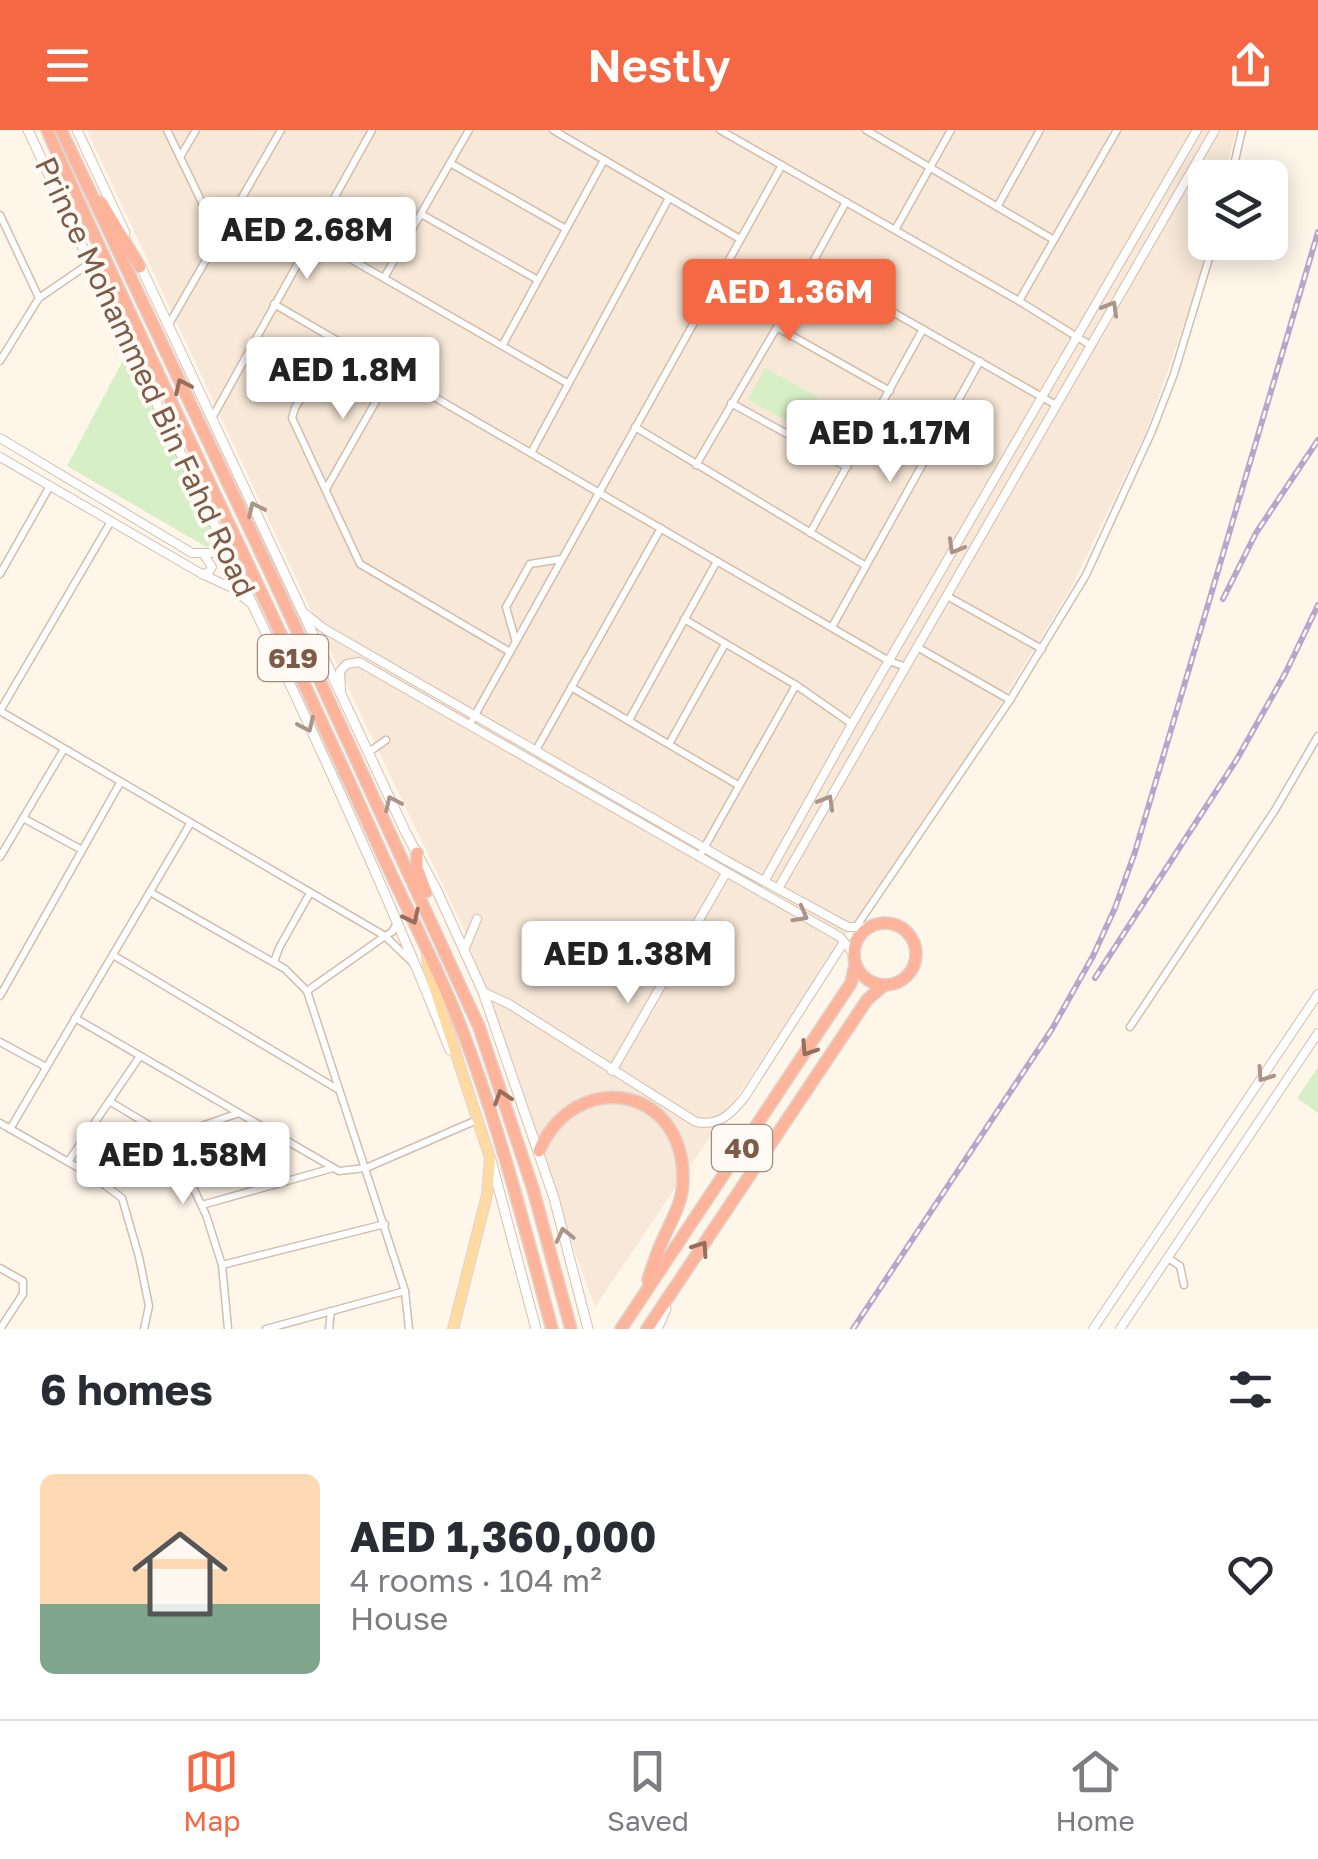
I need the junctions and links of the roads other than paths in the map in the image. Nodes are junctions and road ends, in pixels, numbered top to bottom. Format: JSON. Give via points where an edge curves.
{"nodes":[{"id":1,"x":28,"y":130,"type":"edge"},
{"id":2,"x":47,"y":130,"type":"edge"},
{"id":3,"x":61,"y":130,"type":"edge"},
{"id":4,"x":76,"y":130,"type":"edge"},
{"id":5,"x":167,"y":130,"type":"edge"},
{"id":6,"x":196,"y":130,"type":"edge"},
{"id":7,"x":281,"y":130,"type":"edge"},
{"id":8,"x":372,"y":130,"type":"edge"},
{"id":9,"x":468,"y":130,"type":"edge"},
{"id":10,"x":553,"y":130,"type":"edge"},
{"id":11,"x":720,"y":130,"type":"edge"},
{"id":12,"x":866,"y":130,"type":"edge"},
{"id":13,"x":951,"y":130,"type":"edge"},
{"id":14,"x":1040,"y":130,"type":"edge"},
{"id":15,"x":1117,"y":130,"type":"edge"},
{"id":16,"x":1198,"y":130,"type":"edge"},
{"id":17,"x":1215,"y":130,"type":"edge"},
{"id":18,"x":1242,"y":130,"type":"edge"},
{"id":19,"x":74,"y":157,"type":"junction"},
{"id":20,"x":180,"y":157,"type":"junction"},
{"id":21,"x":604,"y":160,"type":"junction"},
{"id":22,"x":1235,"y":160,"type":"edge"},
{"id":23,"x":450,"y":163,"type":"junction"},
{"id":24,"x":782,"y":165,"type":"junction"},
{"id":25,"x":930,"y":168,"type":"junction"},
{"id":26,"x":66,"y":174,"type":"junction"},
{"id":27,"x":670,"y":198,"type":"junction"},
{"id":28,"x":846,"y":202,"type":"junction"},
{"id":29,"x":998,"y":207,"type":"junction"},
{"id":30,"x":421,"y":214,"type":"junction"},
{"id":31,"x":0,"y":215,"type":"edge"},
{"id":32,"x":566,"y":229,"type":"junction"},
{"id":33,"x":895,"y":230,"type":"junction"},
{"id":34,"x":10,"y":236,"type":"junction"},
{"id":35,"x":312,"y":237,"type":"junction"},
{"id":36,"x":218,"y":238,"type":"junction"},
{"id":37,"x":740,"y":239,"type":"junction"},
{"id":38,"x":1054,"y":240,"type":"junction"},
{"id":39,"x":0,"y":242,"type":"edge"},
{"id":40,"x":1209,"y":260,"type":"edge"},
{"id":41,"x":90,"y":263,"type":"junction"},
{"id":42,"x":810,"y":265,"type":"junction"},
{"id":43,"x":140,"y":267,"type":"junction"},
{"id":44,"x":384,"y":278,"type":"junction"},
{"id":45,"x":538,"y":280,"type":"junction"},
{"id":46,"x":39,"y":298,"type":"junction"},
{"id":47,"x":1019,"y":301,"type":"junction"},
{"id":48,"x":274,"y":304,"type":"junction"},
{"id":49,"x":168,"y":326,"type":"junction"},
{"id":50,"x":778,"y":327,"type":"junction"},
{"id":51,"x":923,"y":329,"type":"junction"},
{"id":52,"x":1078,"y":338,"type":"junction"},
{"id":53,"x":337,"y":341,"type":"junction"},
{"id":54,"x":128,"y":344,"type":"junction"},
{"id":55,"x":1090,"y":345,"type":"junction"},
{"id":56,"x":502,"y":346,"type":"junction"},
{"id":57,"x":0,"y":361,"type":"edge"},
{"id":58,"x":980,"y":361,"type":"junction"},
{"id":59,"x":392,"y":373,"type":"junction"},
{"id":60,"x":567,"y":383,"type":"junction"},
{"id":61,"x":890,"y":391,"type":"junction"},
{"id":62,"x":1044,"y":397,"type":"junction"},
{"id":63,"x":732,"y":403,"type":"junction"},
{"id":64,"x":1056,"y":404,"type":"junction"},
{"id":65,"x":212,"y":418,"type":"junction"},
{"id":66,"x":635,"y":427,"type":"junction"},
{"id":67,"x":0,"y":438,"type":"edge"},
{"id":68,"x":530,"y":453,"type":"junction"},
{"id":69,"x":0,"y":457,"type":"edge"},
{"id":70,"x":696,"y":465,"type":"junction"},
{"id":71,"x":847,"y":467,"type":"junction"},
{"id":72,"x":50,"y":486,"type":"junction"},
{"id":73,"x":326,"y":490,"type":"junction"},
{"id":74,"x":599,"y":492,"type":"junction"},
{"id":75,"x":110,"y":522,"type":"junction"},
{"id":76,"x":216,"y":526,"type":"junction"},
{"id":77,"x":661,"y":528,"type":"junction"},
{"id":78,"x":810,"y":533,"type":"junction"},
{"id":79,"x":204,"y":555,"type":"junction"},
{"id":80,"x":562,"y":558,"type":"junction"},
{"id":81,"x":717,"y":561,"type":"junction"},
{"id":82,"x":866,"y":566,"type":"junction"},
{"id":83,"x":0,"y":574,"type":"edge"},
{"id":84,"x":202,"y":574,"type":"junction"},
{"id":85,"x":946,"y":596,"type":"junction"},
{"id":86,"x":253,"y":606,"type":"junction"},
{"id":87,"x":304,"y":612,"type":"junction"},
{"id":88,"x":684,"y":620,"type":"junction"},
{"id":89,"x":832,"y":628,"type":"junction"},
{"id":90,"x":516,"y":642,"type":"junction"},
{"id":91,"x":725,"y":644,"type":"junction"},
{"id":92,"x":917,"y":647,"type":"junction"},
{"id":93,"x":1042,"y":648,"type":"junction"},
{"id":94,"x":510,"y":652,"type":"junction"},
{"id":95,"x":889,"y":660,"type":"junction"},
{"id":96,"x":906,"y":667,"type":"junction"},
{"id":97,"x":796,"y":685,"type":"junction"},
{"id":98,"x":572,"y":687,"type":"junction"},
{"id":99,"x":341,"y":692,"type":"junction"},
{"id":100,"x":1010,"y":700,"type":"junction"},
{"id":101,"x":0,"y":711,"type":"edge"},
{"id":102,"x":472,"y":720,"type":"junction"},
{"id":103,"x":628,"y":720,"type":"junction"},
{"id":104,"x":852,"y":724,"type":"junction"},
{"id":105,"x":1318,"y":736,"type":"edge"},
{"id":106,"x":386,"y":740,"type":"dead end"},
{"id":107,"x":669,"y":744,"type":"junction"},
{"id":108,"x":64,"y":749,"type":"junction"},
{"id":109,"x":536,"y":750,"type":"junction"},
{"id":110,"x":369,"y":752,"type":"junction"},
{"id":111,"x":120,"y":782,"type":"junction"},
{"id":112,"x":738,"y":785,"type":"junction"},
{"id":113,"x":24,"y":818,"type":"junction"},
{"id":114,"x":190,"y":824,"type":"junction"},
{"id":115,"x":705,"y":848,"type":"junction"},
{"id":116,"x":82,"y":850,"type":"junction"},
{"id":117,"x":417,"y":853,"type":"junction"},
{"id":118,"x":698,"y":857,"type":"junction"},
{"id":119,"x":0,"y":858,"type":"edge"},
{"id":120,"x":726,"y":873,"type":"junction"},
{"id":121,"x":765,"y":880,"type":"junction"},
{"id":122,"x":779,"y":887,"type":"junction"},
{"id":123,"x":150,"y":892,"type":"junction"},
{"id":124,"x":310,"y":892,"type":"junction"},
{"id":125,"x":430,"y":916,"type":"junction"},
{"id":126,"x":477,"y":919,"type":"dead end"},
{"id":127,"x":398,"y":922,"type":"junction"},
{"id":128,"x":862,"y":928,"type":"junction"},
{"id":129,"x":385,"y":936,"type":"junction"},
{"id":130,"x":844,"y":942,"type":"junction"},
{"id":131,"x":426,"y":946,"type":"junction"},
{"id":132,"x":464,"y":948,"type":"junction"},
{"id":133,"x":113,"y":955,"type":"junction"},
{"id":134,"x":854,"y":959,"type":"junction"},
{"id":135,"x":274,"y":962,"type":"junction"},
{"id":136,"x":417,"y":968,"type":"junction"},
{"id":137,"x":883,"y":986,"type":"junction"},
{"id":138,"x":307,"y":990,"type":"junction"},
{"id":139,"x":483,"y":992,"type":"junction"},
{"id":140,"x":1318,"y":994,"type":"edge"},
{"id":141,"x":0,"y":996,"type":"edge"},
{"id":142,"x":76,"y":1018,"type":"junction"},
{"id":143,"x":1130,"y":1027,"type":"dead end"},
{"id":144,"x":1318,"y":1033,"type":"edge"},
{"id":145,"x":0,"y":1042,"type":"edge"},
{"id":146,"x":140,"y":1056,"type":"junction"},
{"id":147,"x":46,"y":1067,"type":"junction"},
{"id":148,"x":612,"y":1070,"type":"junction"},
{"id":149,"x":340,"y":1091,"type":"junction"},
{"id":150,"x":109,"y":1101,"type":"junction"},
{"id":151,"x":239,"y":1113,"type":"junction"},
{"id":152,"x":478,"y":1119,"type":"junction"},
{"id":153,"x":0,"y":1123,"type":"edge"},
{"id":154,"x":10,"y":1129,"type":"junction"},
{"id":155,"x":164,"y":1139,"type":"junction"},
{"id":156,"x":539,"y":1151,"type":"junction"},
{"id":157,"x":490,"y":1158,"type":"junction"},
{"id":158,"x":68,"y":1162,"type":"junction"},
{"id":159,"x":333,"y":1168,"type":"junction"},
{"id":160,"x":366,"y":1168,"type":"junction"},
{"id":161,"x":202,"y":1205,"type":"junction"},
{"id":162,"x":384,"y":1224,"type":"junction"},
{"id":163,"x":1168,"y":1258,"type":"junction"},
{"id":164,"x":222,"y":1265,"type":"junction"},
{"id":165,"x":0,"y":1268,"type":"edge"},
{"id":166,"x":1184,"y":1286,"type":"dead end"},
{"id":167,"x":673,"y":1290,"type":"junction"},
{"id":168,"x":405,"y":1291,"type":"junction"},
{"id":169,"x":644,"y":1294,"type":"junction"},
{"id":170,"x":332,"y":1311,"type":"junction"},
{"id":171,"x":0,"y":1329,"type":"edge"},
{"id":172,"x":144,"y":1329,"type":"edge"},
{"id":173,"x":228,"y":1329,"type":"edge"},
{"id":174,"x":266,"y":1329,"type":"edge"},
{"id":175,"x":329,"y":1329,"type":"edge"},
{"id":176,"x":409,"y":1329,"type":"edge"},
{"id":177,"x":453,"y":1329,"type":"edge"},
{"id":178,"x":536,"y":1329,"type":"edge"},
{"id":179,"x":552,"y":1329,"type":"edge"},
{"id":180,"x":571,"y":1329,"type":"edge"},
{"id":181,"x":588,"y":1329,"type":"edge"},
{"id":182,"x":621,"y":1329,"type":"edge"},
{"id":183,"x":647,"y":1329,"type":"edge"},
{"id":184,"x":656,"y":1329,"type":"edge"},
{"id":185,"x":1093,"y":1329,"type":"edge"},
{"id":186,"x":1120,"y":1329,"type":"edge"}],
"edges":[{"from":1,"to":41,"type":"main road","name":"Prince Mohammed Bin Fahd Road"},
{"from":2,"to":26,"type":"highway","number":"619"},
{"from":3,"to":19,"type":"highway","number":"619"},
{"from":4,"to":43,"type":"main road","name":"Prince Mohammed Bin Fahd Road"},
{"from":5,"to":20,"type":"street"},
{"from":6,"to":20,"type":"street"},
{"from":7,"to":36,"type":"street"},
{"from":8,"to":35,"type":"street"},
{"from":9,"to":23,"type":"street"},
{"from":10,"to":21,"type":"street"},
{"from":11,"to":24,"type":"street"},
{"from":12,"to":25,"type":"street"},
{"from":13,"to":25,"type":"street"},
{"from":14,"to":29,"type":"street"},
{"from":15,"to":38,"type":"street"},
{"from":16,"to":52,"type":"street"},
{"from":55,"to":17,"type":"street","one_way":true},
{"from":18,"to":22,"type":"street"},
{"from":19,"to":43,"type":"highway"},
{"from":125,"to":19,"type":"highway","number":"619","one_way":true},
{"from":20,"to":36,"type":"street"},
{"from":21,"to":27,"type":"street"},
{"from":21,"to":32,"type":"street"},
{"from":23,"to":30,"type":"street"},
{"from":23,"to":32,"type":"street"},
{"from":24,"to":28,"type":"street"},
{"from":24,"to":37,"type":"street"},
{"from":25,"to":29,"type":"street"},
{"from":25,"to":33,"type":"street"},
{"from":26,"to":54,"type":"highway"},
{"from":26,"to":131,"type":"highway","number":"619","one_way":true},
{"from":27,"to":37,"type":"street"},
{"from":27,"to":60,"type":"street"},
{"from":28,"to":33,"type":"street"},
{"from":28,"to":42,"type":"street"},
{"from":29,"to":38,"type":"street"},
{"from":30,"to":44,"type":"street"},
{"from":30,"to":45,"type":"street"},
{"from":31,"to":34,"type":"street"},
{"from":32,"to":45,"type":"street"},
{"from":33,"to":47,"type":"street"},
{"from":34,"to":39,"type":"street"},
{"from":34,"to":46,"type":"street"},
{"from":35,"to":44,"type":"street"},
{"from":35,"to":48,"type":"street"},
{"from":36,"to":49,"type":"street"},
{"from":37,"to":66,"type":"street"},
{"from":38,"to":47,"type":"street"},
{"from":40,"to":93,"type":"street","via":[[1152,431],[1086,575]]},
{"from":41,"to":46,"type":"street"},
{"from":41,"to":54,"type":"main road","name":"Prince Mohammed Bin Fahd Road"},
{"from":42,"to":50,"type":"street"},
{"from":42,"to":51,"type":"street"},
{"from":43,"to":49,"type":"main road","name":"Prince Mohammed Bin Fahd Road"},
{"from":44,"to":56,"type":"street"},
{"from":45,"to":56,"type":"street"},
{"from":46,"to":57,"type":"street"},
{"from":47,"to":52,"type":"street"},
{"from":48,"to":53,"type":"street"},
{"from":48,"to":65,"type":"street"},
{"from":49,"to":65,"type":"main road","name":"Prince Mohammed Bin Fahd Road"},
{"from":50,"to":61,"type":"street"},
{"from":50,"to":63,"type":"street"},
{"from":51,"to":58,"type":"street"},
{"from":51,"to":61,"type":"street"},
{"from":52,"to":55,"type":"street"},
{"from":52,"to":62,"type":"street"},
{"from":53,"to":59,"type":"street"},
{"from":53,"to":73,"type":"street","via":[[292,418]]},
{"from":54,"to":76,"type":"main road","name":"Prince Mohammed Bin Fahd Road"},
{"from":55,"to":64,"type":"street"},
{"from":56,"to":60,"type":"street"},
{"from":58,"to":62,"type":"street"},
{"from":58,"to":82,"type":"street"},
{"from":59,"to":68,"type":"street"},
{"from":59,"to":73,"type":"street"},
{"from":60,"to":68,"type":"street"},
{"from":61,"to":71,"type":"street"},
{"from":62,"to":64,"type":"street"},
{"from":62,"to":95,"type":"street","one_way":true},
{"from":63,"to":70,"type":"street"},
{"from":63,"to":71,"type":"street"},
{"from":64,"to":85,"type":"street"},
{"from":87,"to":65,"type":"main road","name":"Prince Mohammed Bin Fahd Road","one_way":true},
{"from":66,"to":70,"type":"street"},
{"from":66,"to":74,"type":"street"},
{"from":67,"to":79,"type":"street","via":[[192,554]]},
{"from":68,"to":74,"type":"street"},
{"from":69,"to":72,"type":"street"},
{"from":70,"to":78,"type":"street"},
{"from":71,"to":78,"type":"street"},
{"from":72,"to":75,"type":"street"},
{"from":72,"to":83,"type":"street"},
{"from":73,"to":94,"type":"street","via":[[360,564]]},
{"from":74,"to":77,"type":"street"},
{"from":74,"to":80,"type":"street"},
{"from":75,"to":84,"type":"street"},
{"from":75,"to":101,"type":"street"},
{"from":76,"to":79,"type":"street","via":[[217,548]]},
{"from":76,"to":86,"type":"main road","name":"Prince Mohammed Bin Fahd Road"},
{"from":77,"to":81,"type":"street"},
{"from":77,"to":98,"type":"street"},
{"from":78,"to":82,"type":"street"},
{"from":79,"to":84,"type":"street","via":[[212,567]]},
{"from":80,"to":90,"type":"street"},
{"from":80,"to":90,"type":"street","via":[[530,564],[506,607]]},
{"from":81,"to":88,"type":"street"},
{"from":81,"to":89,"type":"street"},
{"from":82,"to":89,"type":"street"},
{"from":84,"to":86,"type":"street"},
{"from":85,"to":92,"type":"street"},
{"from":85,"to":93,"type":"street"},
{"from":86,"to":127,"type":"main road","name":"Prince Mohammed Bin Fahd Road","one_way":true},
{"from":87,"to":99,"type":"main road","name":"Prince Mohammed Bin Fahd Road"},
{"from":87,"to":102,"type":"street"},
{"from":88,"to":91,"type":"street"},
{"from":88,"to":103,"type":"street"},
{"from":89,"to":95,"type":"street"},
{"from":90,"to":94,"type":"street"},
{"from":91,"to":97,"type":"street"},
{"from":91,"to":107,"type":"street"},
{"from":92,"to":96,"type":"street"},
{"from":92,"to":100,"type":"street"},
{"from":93,"to":100,"type":"street"},
{"from":94,"to":102,"type":"street"},
{"from":95,"to":96,"type":"street"},
{"from":95,"to":104,"type":"street"},
{"from":122,"to":96,"type":"street","one_way":true},
{"from":97,"to":104,"type":"street"},
{"from":97,"to":112,"type":"street"},
{"from":98,"to":103,"type":"street"},
{"from":98,"to":109,"type":"street"},
{"from":99,"to":102,"type":"street","via":[[340,671],[358,662]]},
{"from":99,"to":110,"type":"main road","name":"Prince Mohammed Bin Fahd Road"},
{"from":100,"to":128,"type":"street"},
{"from":101,"to":108,"type":"street"},
{"from":102,"to":109,"type":"street"},
{"from":102,"to":118,"type":"street"},
{"from":103,"to":107,"type":"street"},
{"from":104,"to":121,"type":"street"},
{"from":105,"to":143,"type":"street"},
{"from":106,"to":110,"type":"street"},
{"from":107,"to":112,"type":"street"},
{"from":108,"to":111,"type":"street"},
{"from":108,"to":113,"type":"street"},
{"from":109,"to":115,"type":"street"},
{"from":117,"to":110,"type":"main road","name":"Prince Mohammed Bin Fahd Road","one_way":true},
{"from":111,"to":114,"type":"street"},
{"from":111,"to":116,"type":"street"},
{"from":112,"to":115,"type":"street"},
{"from":113,"to":116,"type":"street"},
{"from":113,"to":119,"type":"street"},
{"from":114,"to":123,"type":"street"},
{"from":114,"to":124,"type":"street"},
{"from":115,"to":118,"type":"street"},
{"from":115,"to":121,"type":"street"},
{"from":116,"to":141,"type":"street"},
{"from":117,"to":125,"type":"highway"},
{"from":117,"to":132,"type":"main road","name":"Prince Mohammed Bin Fahd Road"},
{"from":118,"to":120,"type":"street"},
{"from":120,"to":130,"type":"street","one_way":true},
{"from":120,"to":148,"type":"street"},
{"from":121,"to":122,"type":"street"},
{"from":122,"to":128,"type":"street","via":[[848,927]]},
{"from":123,"to":133,"type":"street"},
{"from":123,"to":135,"type":"street"},
{"from":124,"to":129,"type":"street"},
{"from":124,"to":135,"type":"street"},
{"from":180,"to":125,"type":"highway","number":"619","one_way":true,"via":[[479,1026]]},
{"from":126,"to":132,"type":"street"},
{"from":127,"to":129,"type":"street"},
{"from":127,"to":136,"type":"main road","name":"Prince Mohammed Bin Fahd Road"},
{"from":128,"to":134,"type":"highway"},
{"from":128,"to":137,"type":"highway","via":[[898,926],[915,944],[910,974]]},
{"from":129,"to":136,"type":"street"},
{"from":129,"to":138,"type":"street"},
{"from":130,"to":134,"type":"street"},
{"from":130,"to":148,"type":"street","via":[[730,1116],[696,1122]]},
{"from":131,"to":152,"type":"main road"},
{"from":131,"to":179,"type":"highway","number":"619","via":[[458,1019],[516,1195]]},
{"from":132,"to":139,"type":"main road","name":"Prince Mohammed Bin Fahd Road"},
{"from":133,"to":142,"type":"street"},
{"from":133,"to":149,"type":"street"},
{"from":134,"to":137,"type":"highway","via":[[866,980]]},
{"from":134,"to":169,"type":"highway","number":"40","one_way":true,"via":[[851,983]]},
{"from":135,"to":138,"type":"street"},
{"from":136,"to":152,"type":"main road","name":"Prince Mohammed Bin Fahd Road"},
{"from":167,"to":137,"type":"highway","number":"40","one_way":true,"via":[[867,1000]]},
{"from":138,"to":149,"type":"street"},
{"from":139,"to":148,"type":"street"},
{"from":139,"to":156,"type":"main road","name":"Prince Mohammed Bin Fahd Road"},
{"from":140,"to":185,"type":"street","one_way":true},
{"from":142,"to":146,"type":"street"},
{"from":142,"to":147,"type":"street"},
{"from":144,"to":163,"type":"street"},
{"from":145,"to":147,"type":"street"},
{"from":146,"to":150,"type":"street"},
{"from":146,"to":151,"type":"street"},
{"from":147,"to":154,"type":"street"},
{"from":149,"to":160,"type":"street"},
{"from":150,"to":155,"type":"street"},
{"from":150,"to":158,"type":"street"},
{"from":151,"to":155,"type":"street"},
{"from":151,"to":159,"type":"street"},
{"from":152,"to":157,"type":"main road"},
{"from":152,"to":160,"type":"street"},
{"from":153,"to":154,"type":"street"},
{"from":154,"to":158,"type":"street"},
{"from":155,"to":161,"type":"street"},
{"from":156,"to":169,"type":"highway","via":[[551,1127],[586,1101],[627,1099],[665,1120],[682,1156],[684,1182]]},
{"from":181,"to":156,"type":"main road","name":"Prince Mohammed Bin Fahd Road","one_way":true},
{"from":157,"to":177,"type":"main road"},
{"from":157,"to":178,"type":"main road"},
{"from":158,"to":172,"type":"street","via":[[122,1198],[149,1306]]},
{"from":159,"to":160,"type":"street"},
{"from":159,"to":161,"type":"street"},
{"from":160,"to":162,"type":"street"},
{"from":161,"to":164,"type":"street"},
{"from":162,"to":164,"type":"street"},
{"from":162,"to":168,"type":"street"},
{"from":163,"to":166,"type":"street","via":[[1180,1266]]},
{"from":163,"to":186,"type":"street"},
{"from":164,"to":173,"type":"street"},
{"from":165,"to":171,"type":"street","via":[[23,1281],[23,1294]]},
{"from":167,"to":183,"type":"highway","number":"40"},
{"from":167,"to":184,"type":"main road"},
{"from":168,"to":170,"type":"street"},
{"from":168,"to":176,"type":"street"},
{"from":169,"to":182,"type":"highway","number":"40"},
{"from":170,"to":174,"type":"street"},
{"from":170,"to":175,"type":"street"}]}
